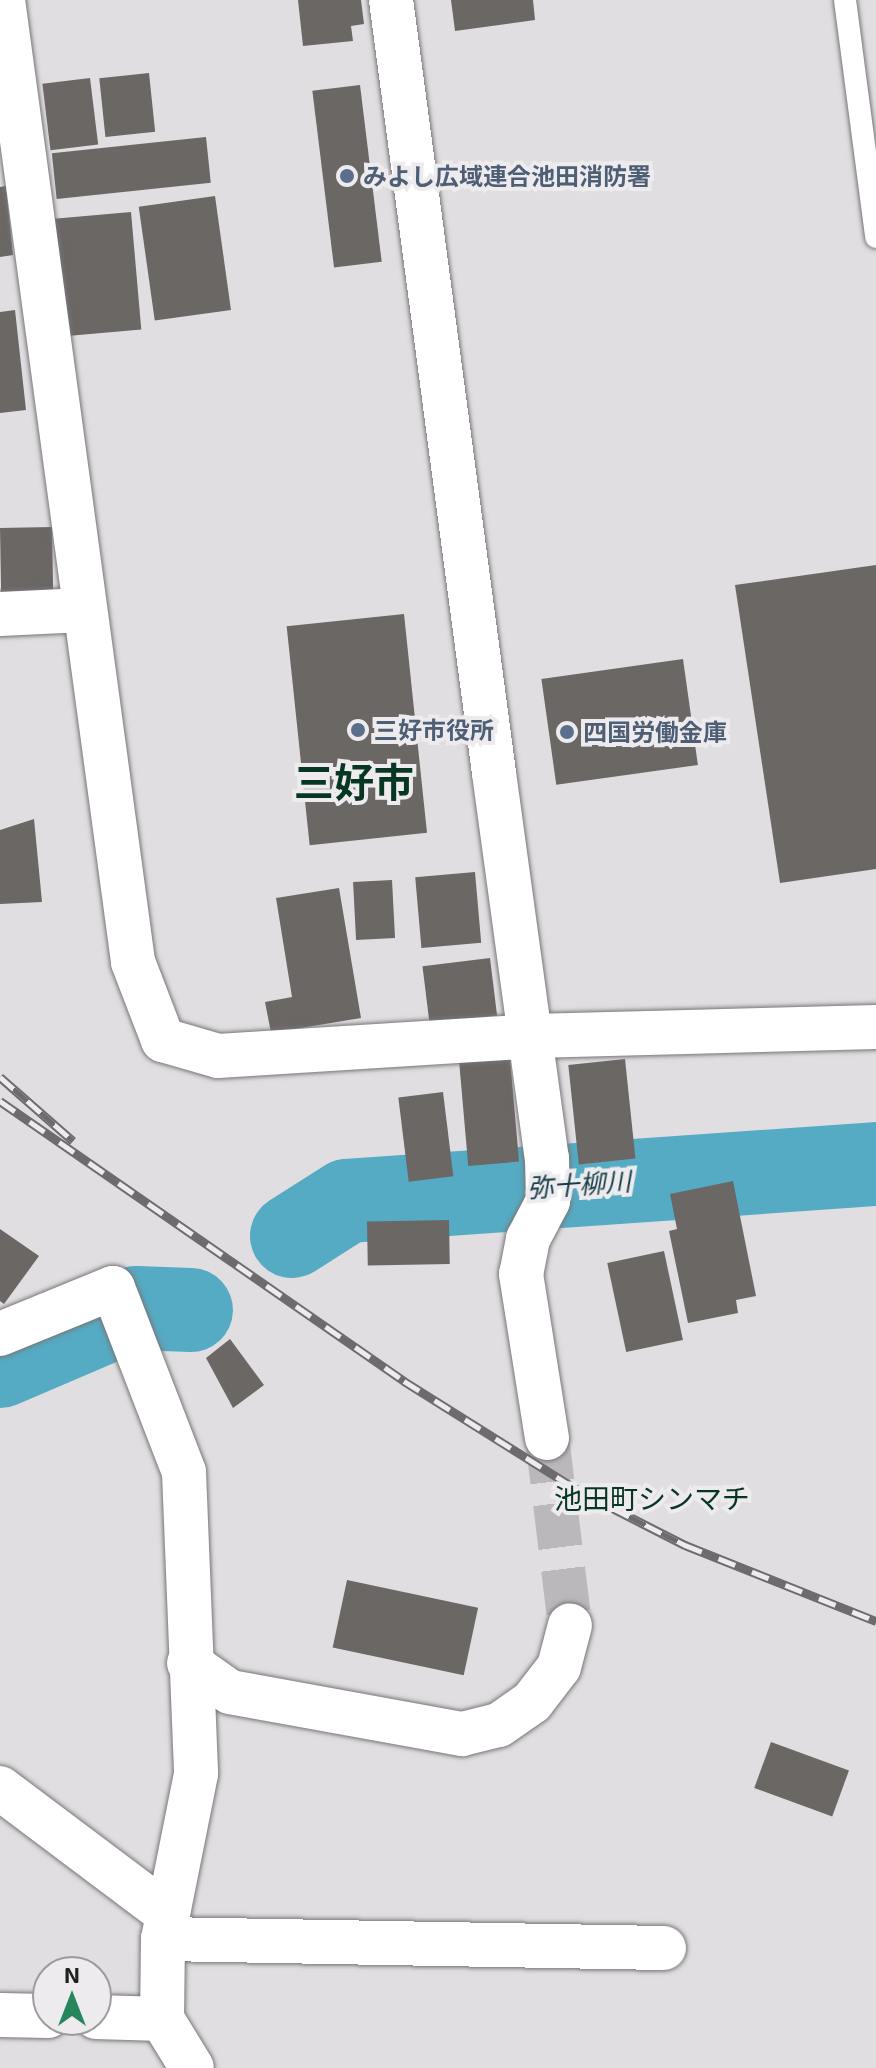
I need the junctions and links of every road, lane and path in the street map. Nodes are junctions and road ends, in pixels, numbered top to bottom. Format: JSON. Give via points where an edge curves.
{"nodes":[{"id":1,"x":3,"y":0,"type":"edge"},
{"id":2,"x":391,"y":0,"type":"edge"},
{"id":3,"x":845,"y":0,"type":"edge"},
{"id":4,"x":7,"y":79,"type":"edge"},
{"id":5,"x":876,"y":237,"type":"edge"},
{"id":6,"x":84,"y":610,"type":"junction"},
{"id":7,"x":0,"y":614,"type":"edge"},
{"id":8,"x":876,"y":1027,"type":"edge"},
{"id":9,"x":532,"y":1036,"type":"junction"},
{"id":10,"x":0,"y":1334,"type":"edge"},
{"id":11,"x":547,"y":1438,"type":"tunnel mouth"},
{"id":12,"x":570,"y":1625,"type":"tunnel mouth"},
{"id":13,"x":189,"y":1663,"type":"junction"},
{"id":14,"x":0,"y":1788,"type":"edge"},
{"id":15,"x":165,"y":1926,"type":"junction"},
{"id":16,"x":664,"y":1948,"type":"dead end"},
{"id":17,"x":0,"y":2015,"type":"edge"},
{"id":18,"x":32,"y":2016,"type":"edge"},
{"id":19,"x":112,"y":2017,"type":"edge"},
{"id":20,"x":162,"y":2019,"type":"junction"},
{"id":21,"x":192,"y":2068,"type":"edge"}],
"edges":[{"from":1,"to":4,"type":"street"},
{"from":2,"to":9,"type":"street"},
{"from":3,"to":5,"type":"lane"},
{"from":4,"to":6,"type":"street"},
{"from":6,"to":7,"type":"street"},
{"from":6,"to":9,"type":"street","via":[[133,962],[163,1040],[218,1056]]},
{"from":8,"to":9,"type":"street"},
{"from":9,"to":11,"type":"street","via":[[548,1201],[528,1239],[521,1274]]},
{"from":10,"to":13,"type":"street","via":[[113,1288],[191,1509]]},
{"from":12,"to":13,"type":"street","via":[[559,1667],[532,1702],[499,1725],[462,1734],[230,1692]]},
{"from":13,"to":15,"type":"street","via":[[196,1774]]},
{"from":14,"to":15,"type":"street"},
{"from":15,"to":16,"type":"street"},
{"from":15,"to":20,"type":"street"},
{"from":17,"to":18,"type":"street"},
{"from":19,"to":20,"type":"street"},
{"from":20,"to":21,"type":"street"}]}
